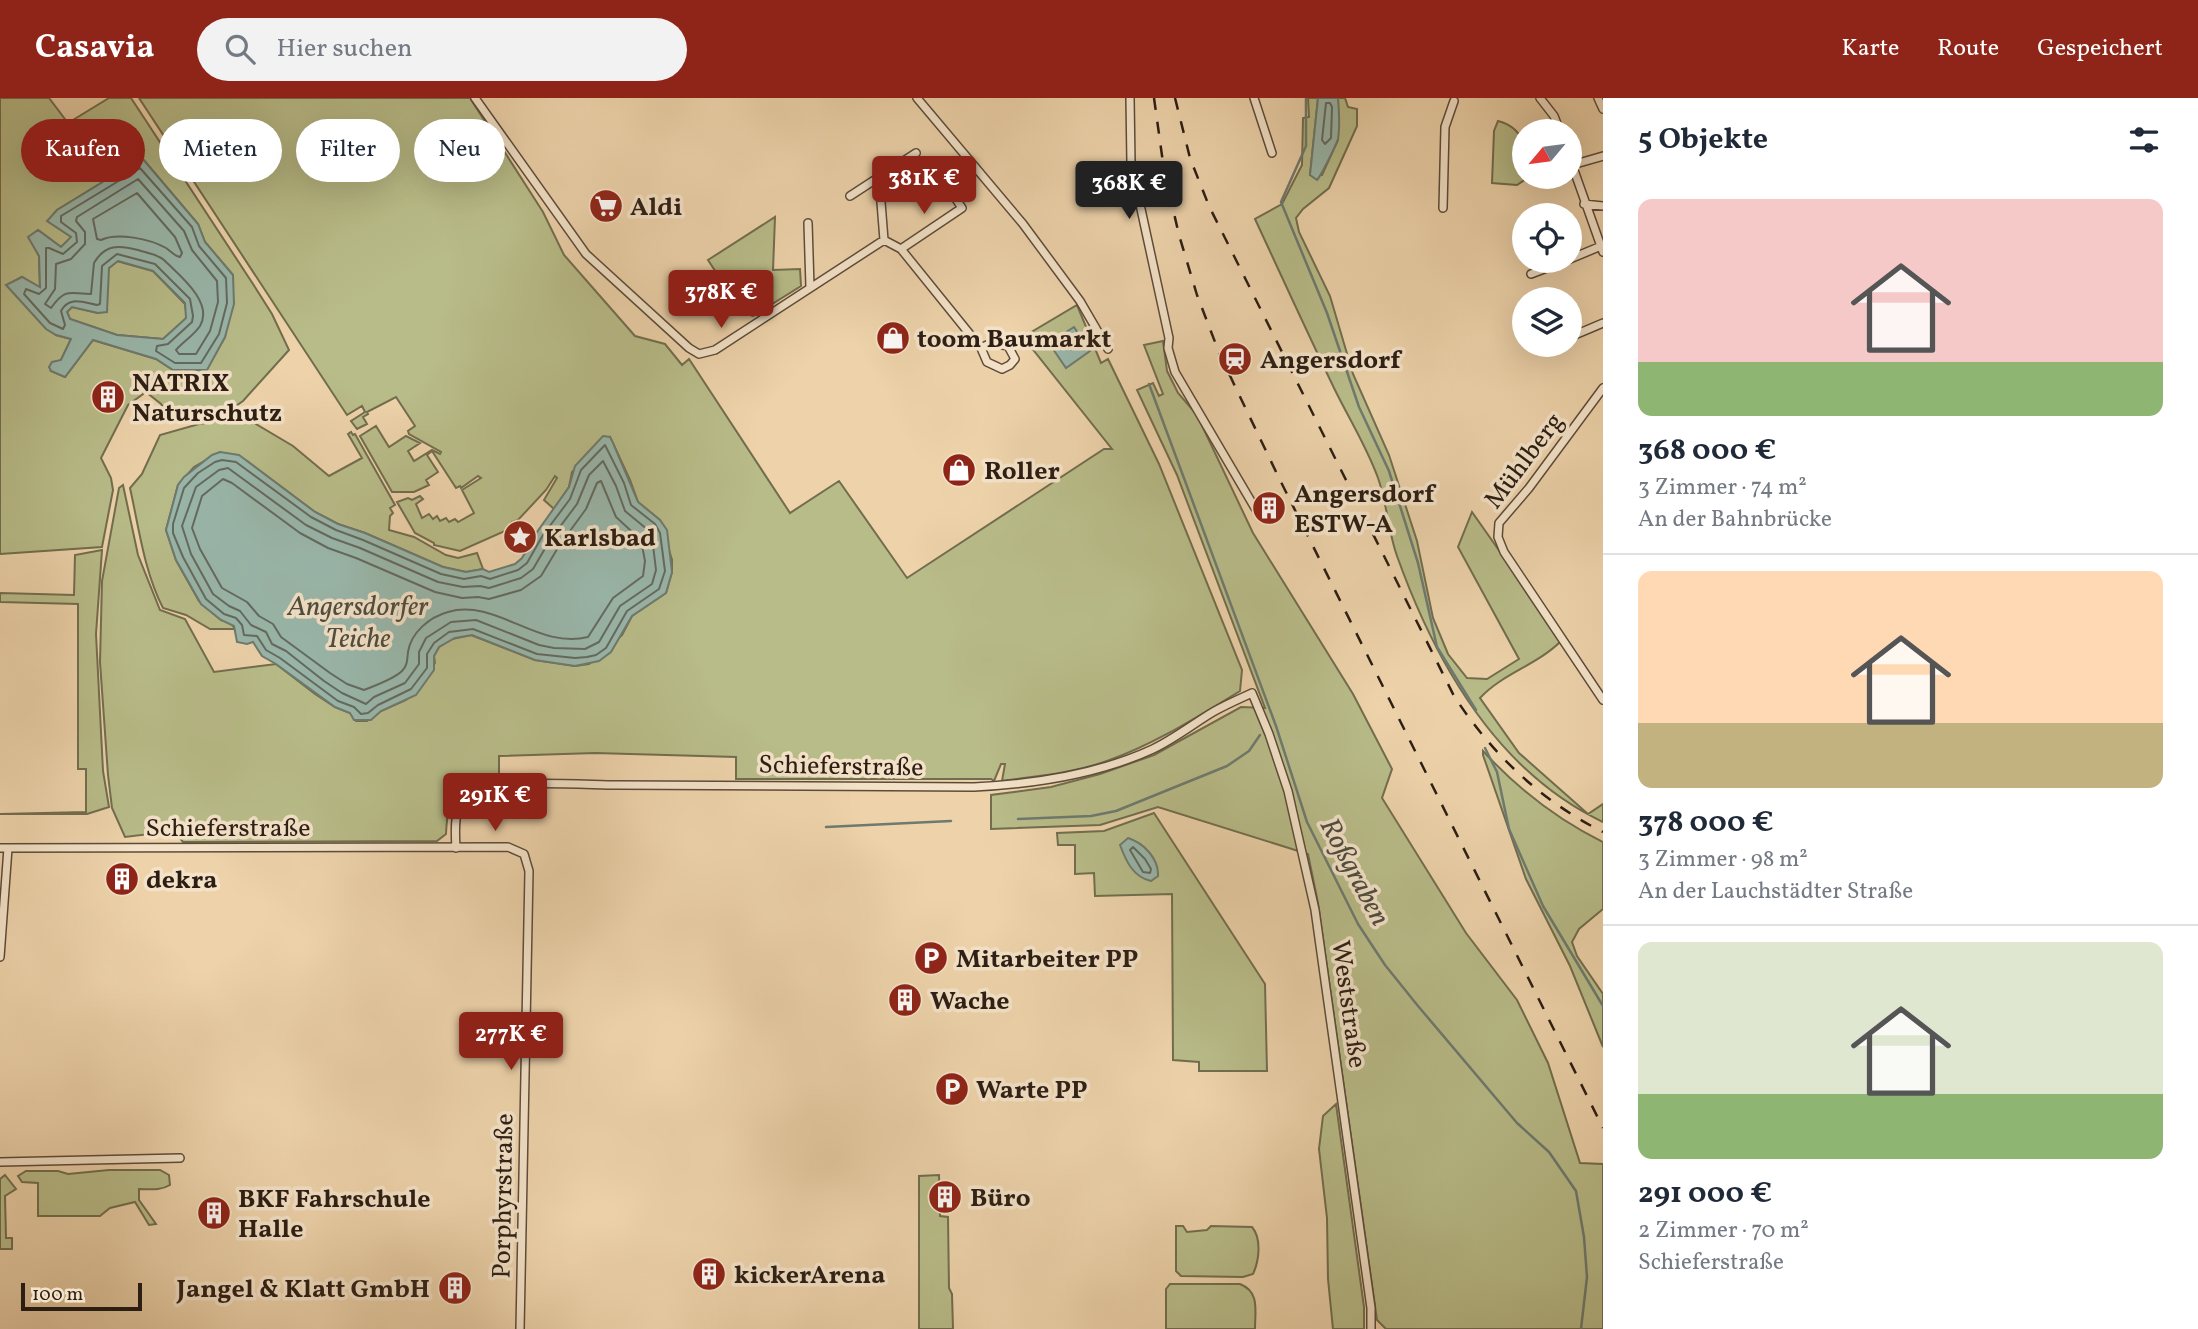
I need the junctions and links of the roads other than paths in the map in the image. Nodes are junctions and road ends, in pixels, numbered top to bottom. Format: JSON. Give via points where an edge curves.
{"nodes":[{"id":1,"x":475,"y":98,"type":"edge"},
{"id":2,"x":917,"y":98,"type":"edge"},
{"id":3,"x":1130,"y":98,"type":"edge"},
{"id":4,"x":1254,"y":98,"type":"edge"},
{"id":5,"x":1540,"y":98,"type":"edge"},
{"id":6,"x":1598,"y":98,"type":"edge"},
{"id":7,"x":1454,"y":99,"type":"edge"},
{"id":8,"x":1603,"y":109,"type":"edge"},
{"id":9,"x":1555,"y":119,"type":"edge"},
{"id":10,"x":916,"y":153,"type":"dead end"},
{"id":11,"x":1272,"y":153,"type":"dead end"},
{"id":12,"x":1603,"y":156,"type":"edge"},
{"id":13,"x":1582,"y":160,"type":"edge"},
{"id":14,"x":879,"y":177,"type":"junction"},
{"id":15,"x":946,"y":184,"type":"dead end"},
{"id":16,"x":1579,"y":189,"type":"edge"},
{"id":17,"x":850,"y":196,"type":"dead end"},
{"id":18,"x":1584,"y":204,"type":"junction"},
{"id":19,"x":1603,"y":206,"type":"edge"},
{"id":20,"x":1443,"y":208,"type":"dead end"},
{"id":21,"x":808,"y":223,"type":"dead end"},
{"id":22,"x":884,"y":240,"type":"junction"},
{"id":23,"x":901,"y":248,"type":"junction"},
{"id":24,"x":1602,"y":249,"type":"edge"},
{"id":25,"x":1582,"y":255,"type":"edge"},
{"id":26,"x":810,"y":287,"type":"junction"},
{"id":27,"x":1603,"y":323,"type":"edge"},
{"id":28,"x":1582,"y":332,"type":"edge"},
{"id":29,"x":981,"y":348,"type":"junction"},
{"id":30,"x":1108,"y":349,"type":"dead end"},
{"id":31,"x":1603,"y":388,"type":"edge"},
{"id":32,"x":1255,"y":508,"type":"dead end"},
{"id":33,"x":1252,"y":693,"type":"joint"},
{"id":34,"x":1603,"y":700,"type":"edge"},
{"id":35,"x":4,"y":848,"type":"edge"},
{"id":36,"x":456,"y":848,"type":"junction"},
{"id":37,"x":524,"y":854,"type":"joint"},
{"id":38,"x":0,"y":957,"type":"edge"},
{"id":39,"x":180,"y":1157,"type":"dead end"},
{"id":40,"x":0,"y":1163,"type":"edge"},
{"id":41,"x":520,"y":1329,"type":"edge"},
{"id":42,"x":1371,"y":1329,"type":"edge"}],
"edges":[{"from":1,"to":26,"type":"street","via":[[586,254],[699,354],[715,350]]},
{"from":2,"to":30,"type":"street","via":[[1023,224]]},
{"from":3,"to":32,"type":"street","via":[[1131,163],[1170,360]]},
{"from":4,"to":11,"type":"street"},
{"from":5,"to":9,"type":"street"},
{"from":6,"to":8,"type":"street"},
{"from":7,"to":20,"type":"street","via":[[1445,127]]},
{"from":10,"to":14,"type":"street"},
{"from":12,"to":13,"type":"street"},
{"from":14,"to":17,"type":"street"},
{"from":14,"to":22,"type":"street"},
{"from":15,"to":23,"type":"street","via":[[962,208]]},
{"from":16,"to":18,"type":"street"},
{"from":18,"to":19,"type":"street"},
{"from":18,"to":24,"type":"street"},
{"from":21,"to":26,"type":"street"},
{"from":22,"to":23,"type":"street"},
{"from":22,"to":26,"type":"street"},
{"from":23,"to":29,"type":"street"},
{"from":24,"to":25,"type":"street"},
{"from":27,"to":28,"type":"street"},
{"from":29,"to":29,"type":"street","via":[[1008,346],[1015,359],[1006,368],[998,368],[988,362]]},
{"from":31,"to":34,"type":"street","name":"Mühlberg","via":[[1502,518],[1498,530],[1504,552]]},
{"from":33,"to":36,"type":"street","name":"Schieferstraße","via":[[1154,748],[1115,764],[1012,785],[480,788],[461,802]]},
{"from":33,"to":42,"type":"street","name":"Weststraße","via":[[1288,791],[1315,910]]},
{"from":35,"to":36,"type":"street","name":"Schieferstraße"},
{"from":35,"to":38,"type":"street"},
{"from":36,"to":37,"type":"street","name":"Schieferstraße","via":[[508,847]]},
{"from":37,"to":41,"type":"street","name":"Porphyrstraße","via":[[529,872]]},
{"from":39,"to":40,"type":"street"}]}
